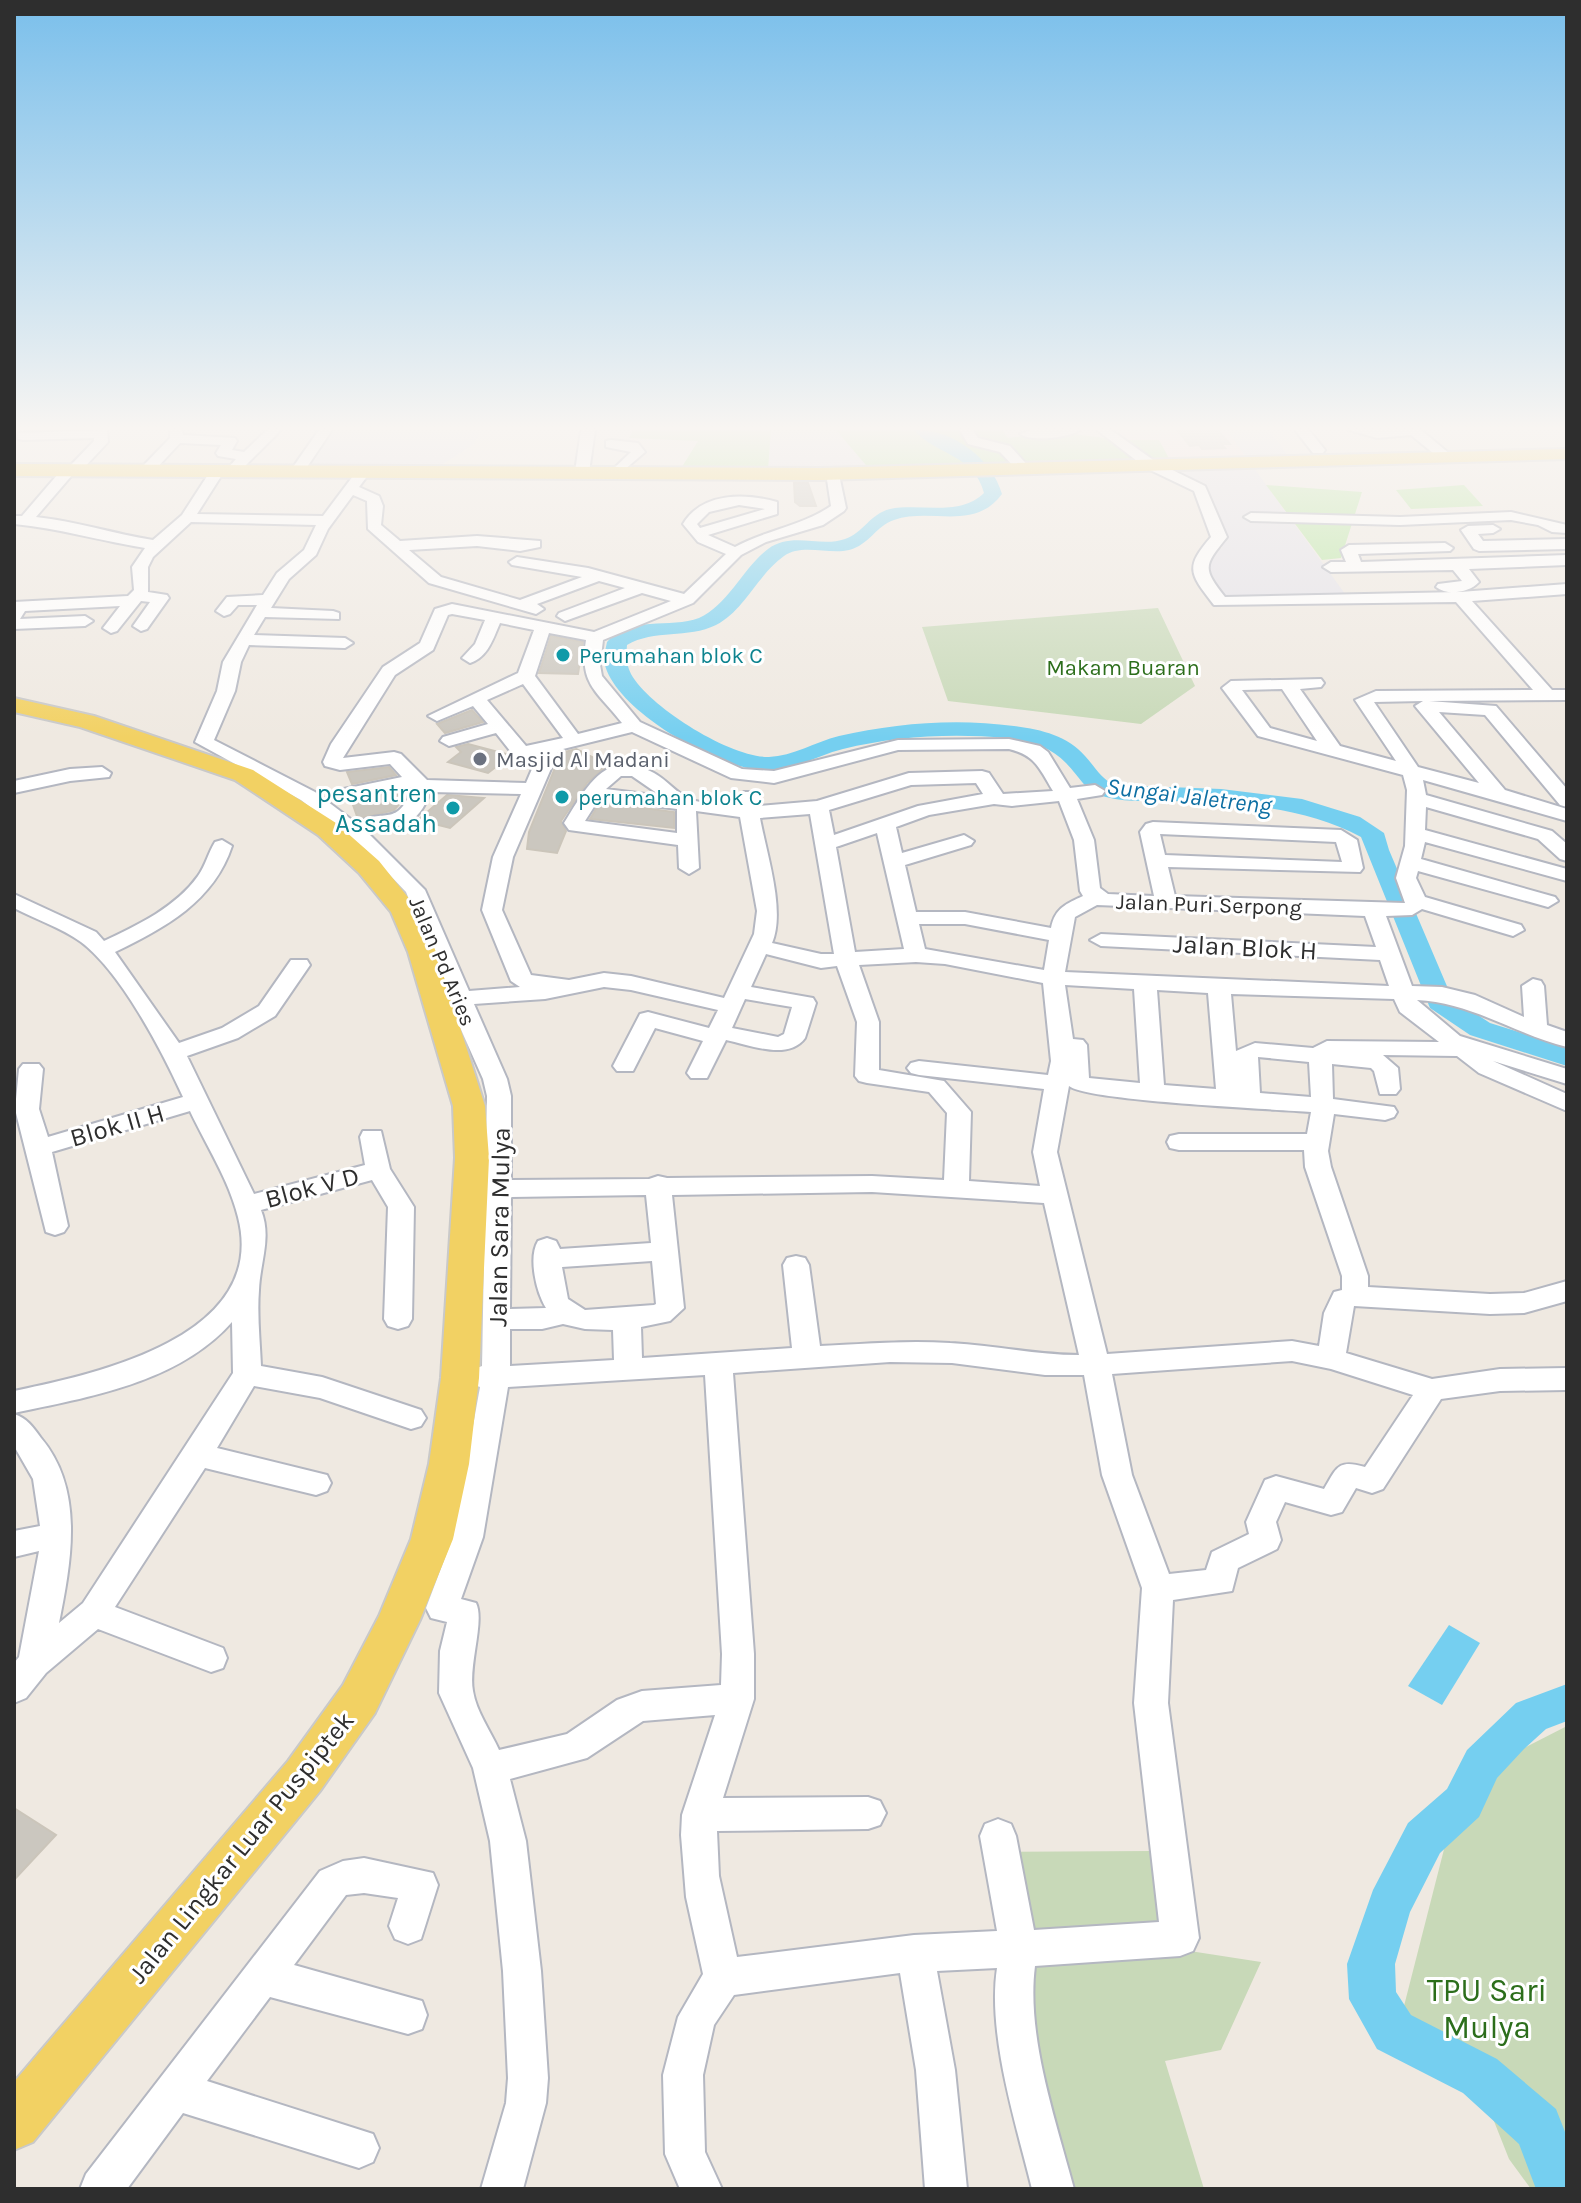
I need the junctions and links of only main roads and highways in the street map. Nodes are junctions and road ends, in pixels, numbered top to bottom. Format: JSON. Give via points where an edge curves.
{"nodes":[{"id":1,"x":14,"y":705,"type":"edge"},
{"id":2,"x":14,"y":2123,"type":"edge"}],
"edges":[{"from":1,"to":2,"type":"main road","name":"Jalan Lingkar Luar Puspiptek","via":[[86,721],[244,775],[327,829],[369,867],[404,910],[469,1106],[478,1377],[449,1464],[432,1539],[359,1699],[304,1776]]}]}
